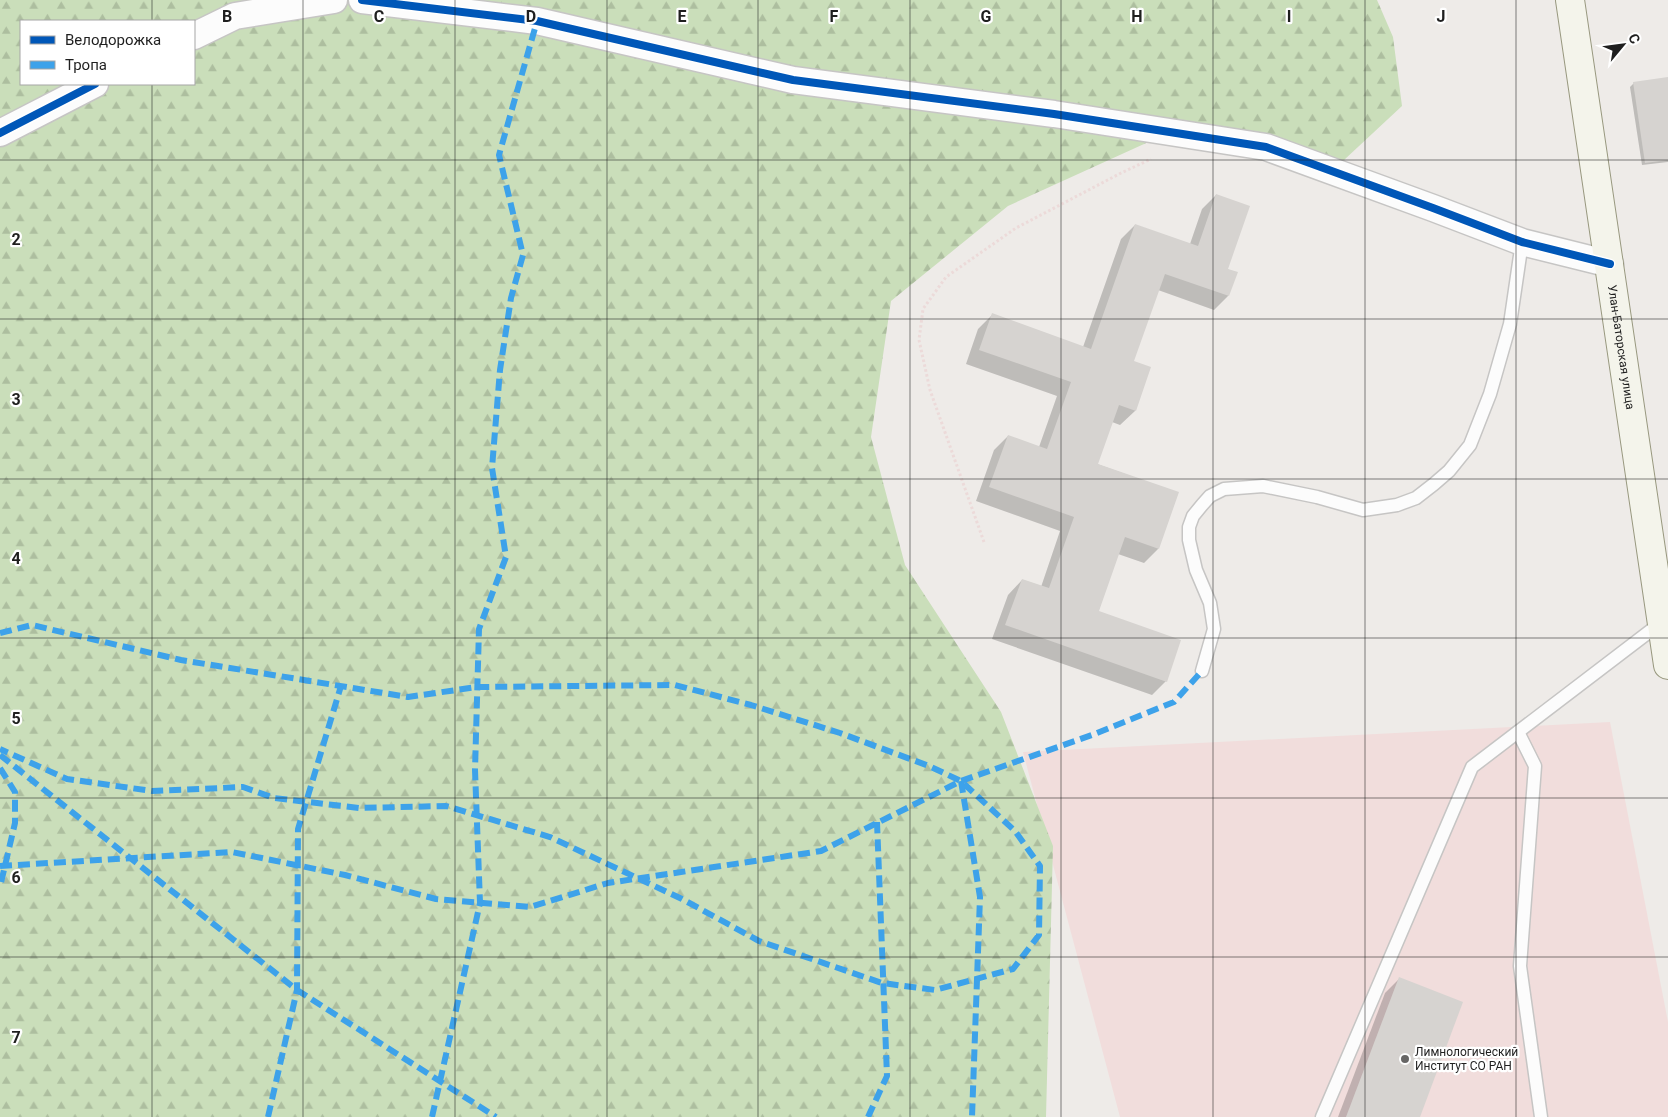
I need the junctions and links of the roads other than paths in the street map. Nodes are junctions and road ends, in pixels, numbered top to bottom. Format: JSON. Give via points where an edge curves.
{"nodes":[{"id":1,"x":334,"y":0,"type":"edge"},
{"id":2,"x":362,"y":0,"type":"edge"},
{"id":3,"x":1570,"y":0,"type":"edge"},
{"id":4,"x":195,"y":36,"type":"edge"},
{"id":5,"x":93,"y":85,"type":"edge"},
{"id":6,"x":0,"y":133,"type":"edge"},
{"id":7,"x":1522,"y":242,"type":"junction"},
{"id":8,"x":1610,"y":264,"type":"junction"},
{"id":9,"x":1662,"y":622,"type":"junction"},
{"id":10,"x":1668,"y":665,"type":"edge"},
{"id":11,"x":1202,"y":671,"type":"dead end"},
{"id":12,"x":1518,"y":732,"type":"junction"},
{"id":13,"x":1322,"y":1117,"type":"edge"},
{"id":14,"x":1541,"y":1117,"type":"edge"}],
"edges":[{"from":1,"to":4,"type":"street","via":[[235,16]]},
{"from":2,"to":7,"type":"street","via":[[537,21],[793,80],[1054,114],[1266,147]]},
{"from":3,"to":8,"type":"street","name":"Улан-Баторская улица"},
{"from":5,"to":6,"type":"street"},
{"from":7,"to":8,"type":"street"},
{"from":7,"to":11,"type":"lane","via":[[1510,324],[1490,394],[1470,444],[1434,484],[1416,498],[1397,505],[1363,510],[1264,486],[1224,489],[1210,496],[1198,510],[1189,527],[1189,540],[1196,570],[1210,603],[1214,629]]},
{"from":8,"to":9,"type":"street","name":"Улан-Баторская улица"},
{"from":9,"to":10,"type":"street","name":"Улан-Баторская улица"},
{"from":9,"to":12,"type":"lane"},
{"from":12,"to":13,"type":"lane","via":[[1472,767]]},
{"from":12,"to":14,"type":"lane","via":[[1535,766],[1520,966]]}]}
